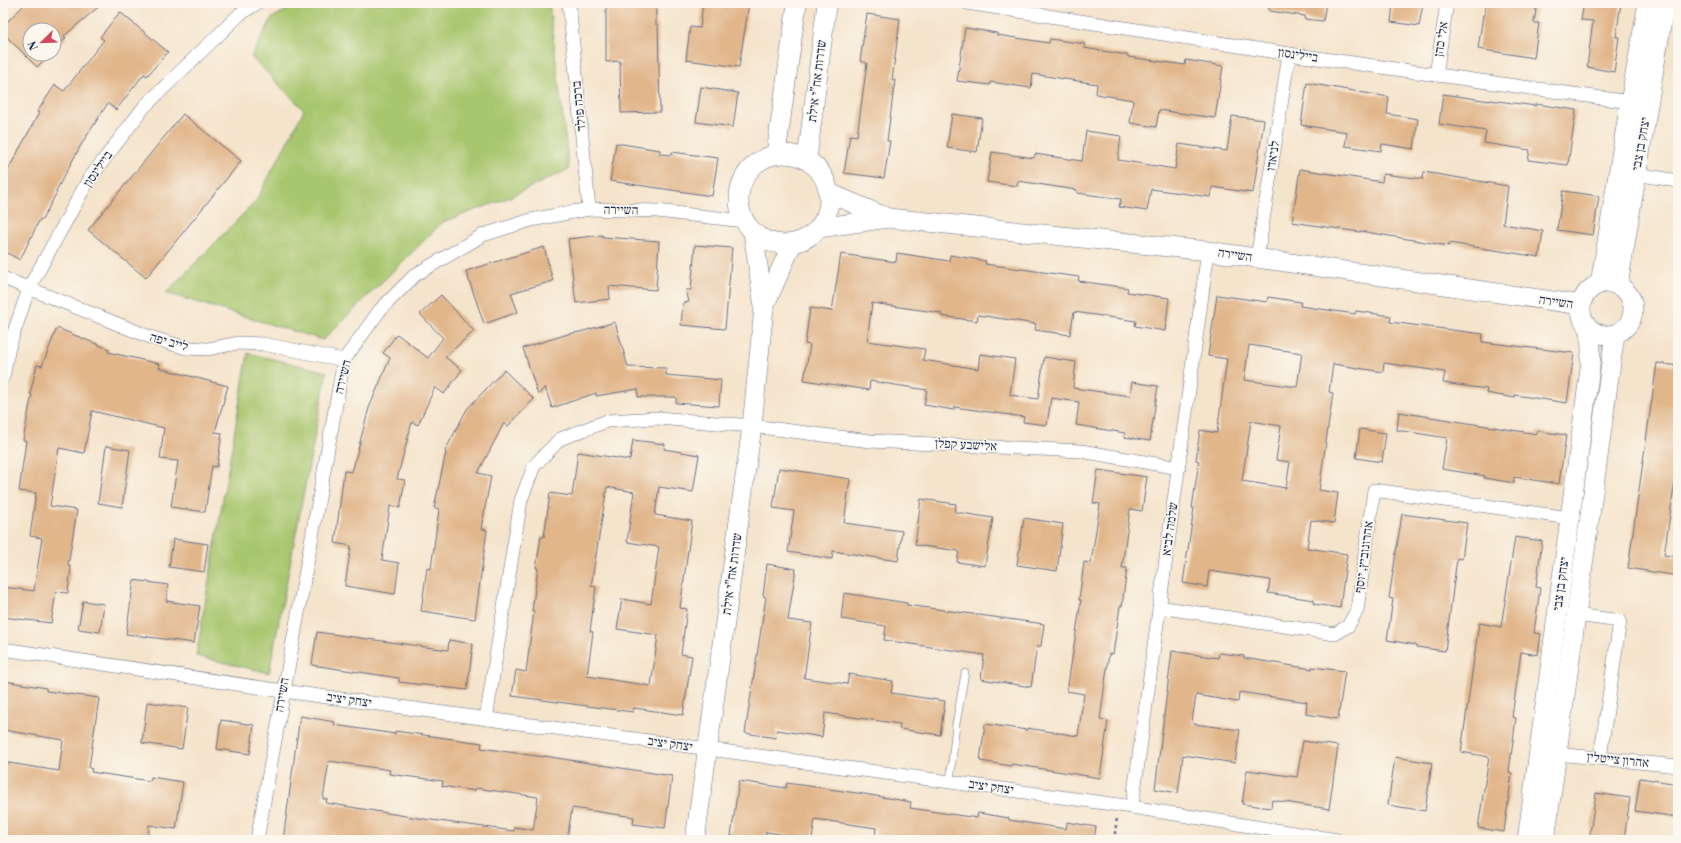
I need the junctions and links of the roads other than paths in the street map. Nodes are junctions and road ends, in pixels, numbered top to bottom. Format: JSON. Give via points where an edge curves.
{"nodes":[{"id":1,"x":257,"y":3,"type":"edge"},
{"id":2,"x":569,"y":3,"type":"edge"},
{"id":3,"x":798,"y":3,"type":"edge"},
{"id":4,"x":827,"y":3,"type":"edge"},
{"id":5,"x":967,"y":3,"type":"edge"},
{"id":6,"x":1447,"y":3,"type":"edge"},
{"id":7,"x":1648,"y":3,"type":"edge"},
{"id":8,"x":1665,"y":3,"type":"edge"},
{"id":9,"x":236,"y":8,"type":"edge"},
{"id":10,"x":1289,"y":54,"type":"junction"},
{"id":11,"x":1436,"y":75,"type":"junction"},
{"id":12,"x":1630,"y":102,"type":"junction"},
{"id":13,"x":776,"y":154,"type":"junction"},
{"id":14,"x":807,"y":159,"type":"junction"},
{"id":15,"x":1636,"y":174,"type":"junction"},
{"id":16,"x":1678,"y":181,"type":"edge"},
{"id":17,"x":830,"y":193,"type":"junction"},
{"id":18,"x":589,"y":209,"type":"junction"},
{"id":19,"x":888,"y":218,"type":"junction"},
{"id":20,"x":748,"y":226,"type":"junction"},
{"id":21,"x":819,"y":228,"type":"junction"},
{"id":22,"x":792,"y":244,"type":"junction"},
{"id":23,"x":1208,"y":251,"type":"junction"},
{"id":24,"x":1257,"y":259,"type":"junction"},
{"id":25,"x":3,"y":278,"type":"edge"},
{"id":26,"x":1609,"y":285,"type":"junction"},
{"id":27,"x":29,"y":288,"type":"junction"},
{"id":28,"x":1581,"y":305,"type":"junction"},
{"id":29,"x":764,"y":308,"type":"junction"},
{"id":30,"x":1590,"y":329,"type":"junction"},
{"id":31,"x":1615,"y":334,"type":"junction"},
{"id":32,"x":344,"y":360,"type":"junction"},
{"id":33,"x":3,"y":377,"type":"edge"},
{"id":34,"x":752,"y":426,"type":"junction"},
{"id":35,"x":1179,"y":468,"type":"junction"},
{"id":36,"x":1570,"y":518,"type":"junction"},
{"id":37,"x":1159,"y":607,"type":"junction"},
{"id":38,"x":1576,"y":615,"type":"junction"},
{"id":39,"x":3,"y":648,"type":"edge"},
{"id":40,"x":965,"y":672,"type":"dead end"},
{"id":41,"x":283,"y":691,"type":"junction"},
{"id":42,"x":486,"y":719,"type":"junction"},
{"id":43,"x":707,"y":749,"type":"junction"},
{"id":44,"x":1557,"y":754,"type":"junction"},
{"id":45,"x":1600,"y":758,"type":"junction"},
{"id":46,"x":1678,"y":766,"type":"edge"},
{"id":47,"x":950,"y":782,"type":"junction"},
{"id":48,"x":1125,"y":806,"type":"junction"},
{"id":49,"x":256,"y":840,"type":"edge"},
{"id":50,"x":694,"y":840,"type":"edge"},
{"id":51,"x":1337,"y":840,"type":"edge"},
{"id":52,"x":1527,"y":840,"type":"edge"},
{"id":53,"x":1545,"y":840,"type":"edge"}],
"edges":[{"from":1,"to":9,"type":"street","name":"ביילינסון"},
{"from":2,"to":18,"type":"street","name":"ברכה פולד"},
{"from":3,"to":13,"type":"street"},
{"from":4,"to":14,"type":"street","name":"שדרות אח\"י אילת"},
{"from":5,"to":10,"type":"street","name":"ביילינסון"},
{"from":6,"to":11,"type":"street","name":"אלי כהן"},
{"from":7,"to":12,"type":"street","name":"יצחק בן צבי"},
{"from":8,"to":15,"type":"street","name":"יצחק בן צבי"},
{"from":9,"to":27,"type":"street","name":"ביילינסון","via":[[145,106],[88,179]]},
{"from":10,"to":11,"type":"street","name":"ביילינסון"},
{"from":10,"to":24,"type":"street","name":"לניאדו"},
{"from":11,"to":12,"type":"street","name":"ביילינסון"},
{"from":12,"to":26,"type":"street","name":"יצחק בן צבי"},
{"from":13,"to":14,"type":"street","via":[[787,153]]},
{"from":13,"to":20,"type":"street","via":[[763,158],[751,167],[743,179],[739,207]]},
{"from":14,"to":17,"type":"street","via":[[818,167],[826,179]]},
{"from":15,"to":16,"type":"street"},
{"from":15,"to":26,"type":"street","name":"יצחק בן צבי"},
{"from":17,"to":19,"type":"street","name":"השיירה"},
{"from":17,"to":21,"type":"street","via":[[825,220]]},
{"from":18,"to":20,"type":"street","name":"השיירה","via":[[657,211]]},
{"from":18,"to":32,"type":"street","name":"השיירה","via":[[531,220],[483,235],[416,275],[380,310]]},
{"from":19,"to":21,"type":"street","name":"השיירה"},
{"from":19,"to":23,"type":"street","name":"השיירה"},
{"from":20,"to":22,"type":"street","via":[[764,240],[777,244]]},
{"from":20,"to":29,"type":"street","name":"שדרות אח\"י אילת"},
{"from":21,"to":22,"type":"street","via":[[805,240]]},
{"from":22,"to":29,"type":"street","name":"שדרות אח\"י אילת"},
{"from":23,"to":24,"type":"street","name":"השיירה"},
{"from":23,"to":35,"type":"street","name":"שלמה לביא"},
{"from":24,"to":28,"type":"street","name":"השיירה"},
{"from":25,"to":27,"type":"street","name":"לייב יפה"},
{"from":26,"to":28,"type":"street","via":[[1587,292]]},
{"from":26,"to":31,"type":"street","via":[[1625,291],[1632,306],[1629,323]]},
{"from":27,"to":32,"type":"street","name":"לייב יפה","via":[[150,337],[186,348],[208,349],[238,343],[263,344]]},
{"from":27,"to":33,"type":"street","name":"ביילינסון","via":[[9,347]]},
{"from":28,"to":30,"type":"street","via":[[1581,314]]},
{"from":29,"to":34,"type":"street","name":"שדרות אח\"י אילת"},
{"from":30,"to":31,"type":"street","via":[[1602,335]]},
{"from":30,"to":36,"type":"street","name":"יצחק בן צבי","via":[[1592,350]]},
{"from":31,"to":38,"type":"street","name":"יצחק בן צבי"},
{"from":32,"to":41,"type":"street","name":"השיירה"},
{"from":34,"to":35,"type":"street","name":"אלישבע קפלן","via":[[870,440],[1081,451]]},
{"from":34,"to":42,"type":"street","name":"אלישבע קפלן","via":[[658,418],[607,421],[560,439],[534,466],[521,500]]},
{"from":34,"to":43,"type":"street","name":"שדרות אח\"י אילת"},
{"from":35,"to":37,"type":"street","name":"שלמה לביא"},
{"from":36,"to":37,"type":"street","name":"אהרונוביץ, יוסף","via":[[1374,490],[1356,610],[1348,626],[1336,634]]},
{"from":36,"to":52,"type":"street","name":"יצחק בן צבי"},
{"from":37,"to":48,"type":"street","name":"שלמה לביא"},
{"from":38,"to":44,"type":"street","name":"יצחק בן צבי"},
{"from":38,"to":45,"type":"street","via":[[1620,620]]},
{"from":39,"to":41,"type":"street","name":"יצחק יציב"},
{"from":40,"to":47,"type":"lane"},
{"from":41,"to":42,"type":"street","name":"יצחק יציב"},
{"from":41,"to":49,"type":"street","name":"השיירה"},
{"from":42,"to":43,"type":"street","name":"יצחק יציב"},
{"from":43,"to":47,"type":"street","name":"יצחק יציב"},
{"from":43,"to":50,"type":"street","name":"שדרות אח\"י אילת"},
{"from":44,"to":45,"type":"street","name":"אהרון צייטלין"},
{"from":44,"to":53,"type":"street","name":"יצחק בן צבי"},
{"from":45,"to":46,"type":"street","name":"אהרון צייטלין"},
{"from":47,"to":48,"type":"street","name":"יצחק יציב"},
{"from":48,"to":51,"type":"street","name":"יצחק יציב"}]}
